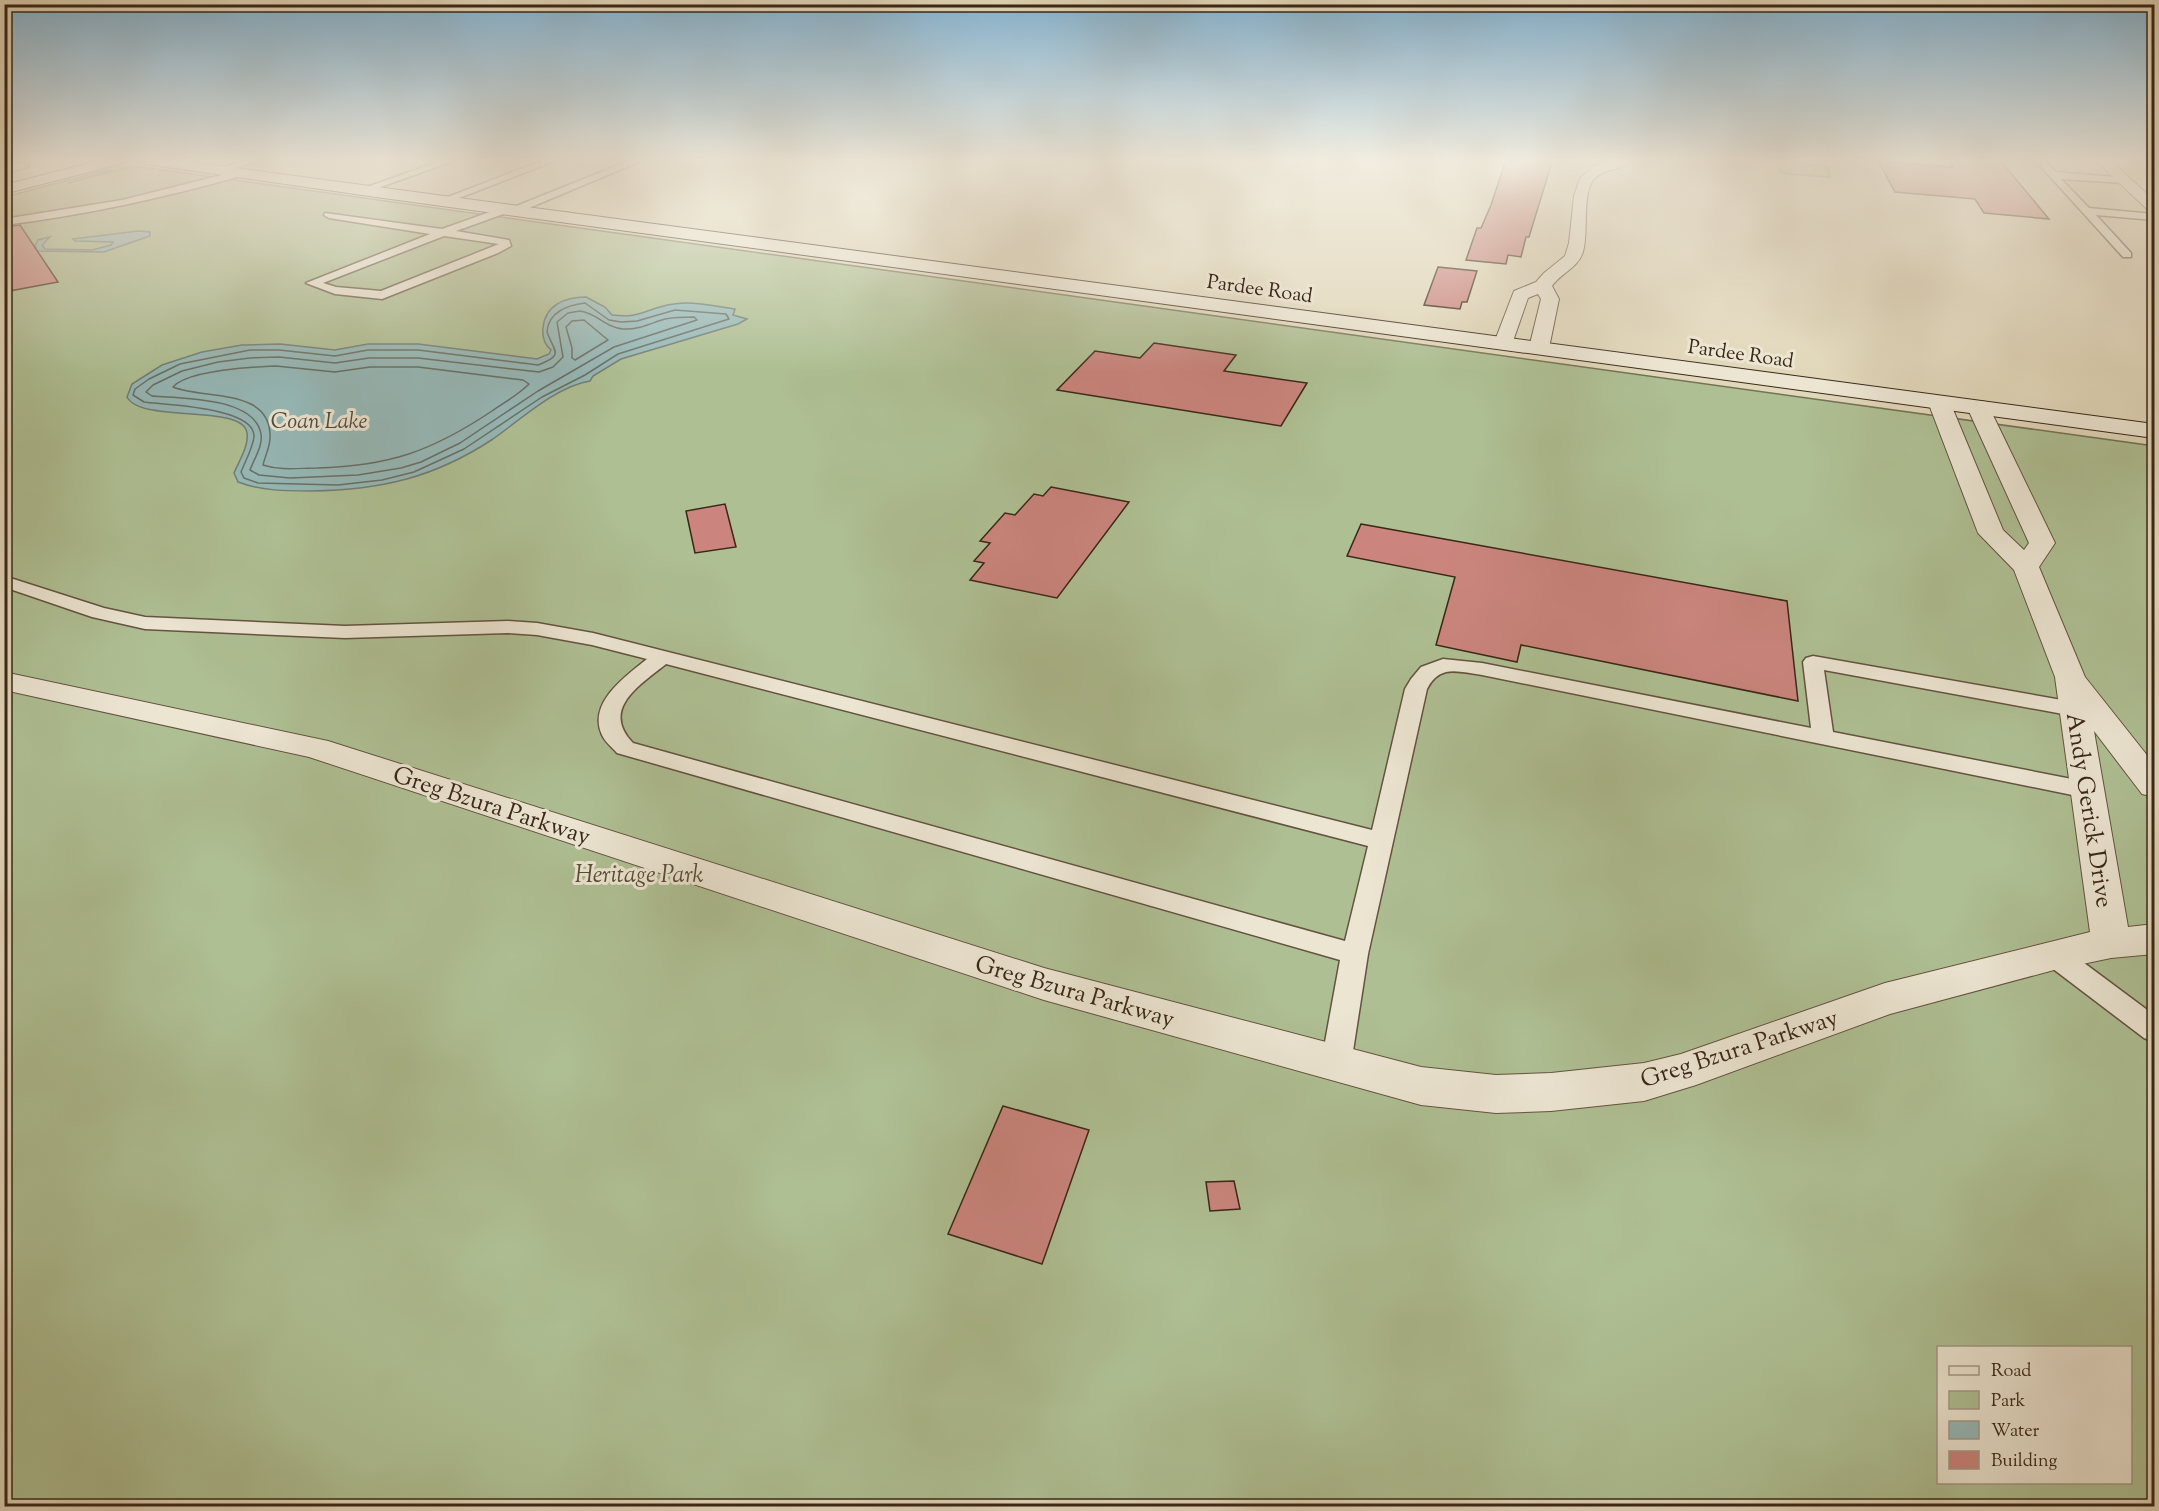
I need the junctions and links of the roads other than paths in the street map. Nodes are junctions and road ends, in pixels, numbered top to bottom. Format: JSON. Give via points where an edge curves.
{"nodes":[{"id":1,"x":436,"y":231,"type":"edge"},
{"id":2,"x":451,"y":231,"type":"edge"},
{"id":3,"x":655,"y":231,"type":"edge"},
{"id":4,"x":1578,"y":231,"type":"edge"},
{"id":5,"x":2104,"y":231,"type":"edge"},
{"id":6,"x":447,"y":232,"type":"junction"},
{"id":7,"x":2127,"y":255,"type":"dead end"},
{"id":8,"x":1543,"y":286,"type":"junction"},
{"id":9,"x":1504,"y":344,"type":"junction"},
{"id":10,"x":1539,"y":348,"type":"junction"},
{"id":11,"x":1939,"y":402,"type":"junction"},
{"id":12,"x":1978,"y":407,"type":"junction"},
{"id":13,"x":2154,"y":431,"type":"edge"},
{"id":14,"x":2026,"y":567,"type":"junction"},
{"id":15,"x":4,"y":581,"type":"edge"},
{"id":16,"x":662,"y":657,"type":"junction"},
{"id":17,"x":4,"y":681,"type":"edge"},
{"id":18,"x":2080,"y":700,"type":"junction"},
{"id":19,"x":1823,"y":737,"type":"junction"},
{"id":20,"x":2154,"y":786,"type":"edge"},
{"id":21,"x":2087,"y":790,"type":"junction"},
{"id":22,"x":1382,"y":841,"type":"junction"},
{"id":23,"x":2154,"y":939,"type":"edge"},
{"id":24,"x":2111,"y":943,"type":"junction"},
{"id":25,"x":1355,"y":954,"type":"junction"},
{"id":26,"x":2054,"y":955,"type":"junction"},
{"id":27,"x":2154,"y":1030,"type":"edge"},
{"id":28,"x":1336,"y":1065,"type":"junction"}],
"edges":[{"from":1,"to":6,"type":"lane"},
{"from":2,"to":6,"type":"lane"},
{"from":3,"to":9,"type":"street","name":"Pardee Road"},
{"from":4,"to":8,"type":"street","via":[[1568,264],[1545,280]]},
{"from":5,"to":7,"type":"lane"},
{"from":6,"to":6,"type":"lane","via":[[505,242],[505,246],[382,295],[335,290],[312,283]]},
{"from":8,"to":9,"type":"street","via":[[1520,295]]},
{"from":8,"to":10,"type":"street","via":[[1550,299]]},
{"from":9,"to":10,"type":"street","name":"Pardee Road"},
{"from":10,"to":11,"type":"street","name":"Pardee Road"},
{"from":11,"to":12,"type":"street","name":"Pardee Road"},
{"from":11,"to":14,"type":"street","name":"Andy Gerick Drive","via":[[1990,533]]},
{"from":12,"to":13,"type":"street","name":"Pardee Road"},
{"from":12,"to":14,"type":"street","via":[[2042,543]]},
{"from":14,"to":18,"type":"street","name":"Andy Gerick Drive"},
{"from":15,"to":16,"type":"lane","via":[[99,613],[145,623],[345,632],[508,627],[593,639]]},
{"from":16,"to":22,"type":"lane"},
{"from":16,"to":25,"type":"lane","via":[[618,694],[610,710],[607,725],[613,738],[625,747]]},
{"from":17,"to":28,"type":"street","name":"Greg Bzura Parkway","via":[[316,748],[1044,984]]},
{"from":18,"to":19,"type":"lane","via":[[1813,662]]},
{"from":18,"to":20,"type":"street","name":"Andy Gerick Drive"},
{"from":18,"to":21,"type":"street","name":"Andy Gerick Drive"},
{"from":19,"to":21,"type":"lane"},
{"from":19,"to":22,"type":"lane","via":[[1482,669],[1431,667],[1423,673],[1416,689]]},
{"from":21,"to":24,"type":"street","name":"Andy Gerick Drive"},
{"from":22,"to":25,"type":"lane"},
{"from":23,"to":24,"type":"street","name":"Greg Bzura Parkway"},
{"from":24,"to":26,"type":"street","name":"Greg Bzura Parkway"},
{"from":25,"to":28,"type":"lane"},
{"from":26,"to":27,"type":"lane"},
{"from":26,"to":28,"type":"street","name":"Greg Bzura Parkway","via":[[1885,999],[1644,1082],[1496,1094],[1421,1086]]}]}
